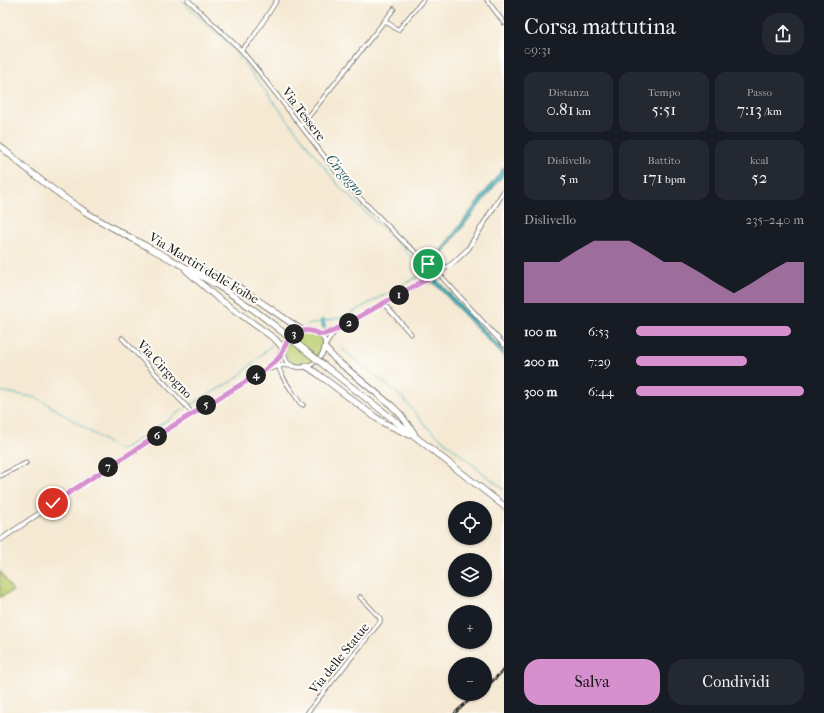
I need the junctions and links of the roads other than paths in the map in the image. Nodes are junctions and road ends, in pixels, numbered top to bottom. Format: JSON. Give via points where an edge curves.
{"nodes":[{"id":1,"x":188,"y":0,"type":"edge"},
{"id":2,"x":277,"y":0,"type":"edge"},
{"id":3,"x":423,"y":0,"type":"edge"},
{"id":4,"x":487,"y":0,"type":"edge"},
{"id":5,"x":394,"y":9,"type":"dead end"},
{"id":6,"x":385,"y":21,"type":"junction"},
{"id":7,"x":504,"y":23,"type":"edge"},
{"id":8,"x":241,"y":50,"type":"junction"},
{"id":9,"x":301,"y":126,"type":"junction"},
{"id":10,"x":0,"y":146,"type":"edge"},
{"id":11,"x":504,"y":191,"type":"edge"},
{"id":12,"x":180,"y":265,"type":"junction"},
{"id":13,"x":438,"y":273,"type":"junction"},
{"id":14,"x":384,"y":304,"type":"junction"},
{"id":15,"x":335,"y":330,"type":"junction"},
{"id":16,"x":303,"y":331,"type":"junction"},
{"id":17,"x":321,"y":334,"type":"junction"},
{"id":18,"x":411,"y":334,"type":"dead end"},
{"id":19,"x":122,"y":338,"type":"dead end"},
{"id":20,"x":504,"y":345,"type":"edge"},
{"id":21,"x":326,"y":346,"type":"junction"},
{"id":22,"x":283,"y":348,"type":"junction"},
{"id":23,"x":278,"y":358,"type":"junction"},
{"id":24,"x":277,"y":366,"type":"junction"},
{"id":25,"x":293,"y":366,"type":"junction"},
{"id":26,"x":306,"y":366,"type":"junction"},
{"id":27,"x":265,"y":370,"type":"junction"},
{"id":28,"x":303,"y":405,"type":"dead end"},
{"id":29,"x":192,"y":414,"type":"junction"},
{"id":30,"x":419,"y":440,"type":"junction"},
{"id":31,"x":26,"y":463,"type":"dead end"},
{"id":32,"x":0,"y":476,"type":"edge"},
{"id":33,"x":504,"y":506,"type":"edge"},
{"id":34,"x":0,"y":540,"type":"edge"},
{"id":35,"x":360,"y":597,"type":"dead end"},
{"id":36,"x":307,"y":713,"type":"edge"}],
"edges":[{"from":1,"to":8,"type":"street","name":"Via Tessere"},
{"from":2,"to":8,"type":"street","via":[[252,39]]},
{"from":3,"to":6,"type":"street","via":[[398,30]]},
{"from":4,"to":7,"type":"street"},
{"from":5,"to":6,"type":"street"},
{"from":6,"to":9,"type":"street"},
{"from":8,"to":9,"type":"street","name":"Via Tessere"},
{"from":9,"to":13,"type":"street","name":"Via Tessere","via":[[345,183]]},
{"from":10,"to":12,"type":"highway","name":"Via Martiri delle Foibe","via":[[65,198]]},
{"from":11,"to":13,"type":"street","via":[[464,254]]},
{"from":12,"to":16,"type":"highway","via":[[230,282]]},
{"from":12,"to":22,"type":"highway"},
{"from":12,"to":30,"type":"highway","name":"Via Martiri delle Foibe","bridge":true,"via":[[232,295],[280,330]]},
{"from":13,"to":14,"type":"street"},
{"from":13,"to":20,"type":"street","name":"Via Tessere"},
{"from":14,"to":15,"type":"street"},
{"from":14,"to":18,"type":"street"},
{"from":15,"to":17,"type":"street"},
{"from":15,"to":21,"type":"street"},
{"from":16,"to":17,"type":"street"},
{"from":16,"to":22,"type":"street","via":[[288,339]]},
{"from":17,"to":21,"type":"street"},
{"from":19,"to":29,"type":"street","name":"Via Cirgogno"},
{"from":21,"to":26,"type":"street","via":[[320,359]]},
{"from":21,"to":30,"type":"highway","via":[[335,359],[401,415]]},
{"from":22,"to":23,"type":"street","name":"Via Cirgogno"},
{"from":22,"to":25,"type":"street","via":[[285,360]]},
{"from":23,"to":24,"type":"street","name":"Via Cirgogno"},
{"from":23,"to":27,"type":"street","name":"Via Cirgogno"},
{"from":24,"to":25,"type":"street","name":"Via Cirgogno"},
{"from":24,"to":27,"type":"street","name":"Via Cirgogno"},
{"from":24,"to":28,"type":"street"},
{"from":25,"to":26,"type":"street"},
{"from":26,"to":30,"type":"highway","via":[[384,424]]},
{"from":27,"to":29,"type":"street","name":"Via Cirgogno"},
{"from":29,"to":34,"type":"street","name":"Via Cirgogno"},
{"from":30,"to":33,"type":"highway","name":"Via Martiri delle Foibe"},
{"from":31,"to":32,"type":"street"},
{"from":35,"to":36,"type":"street","name":"Via delle Statue","via":[[380,618],[380,622]]}]}
